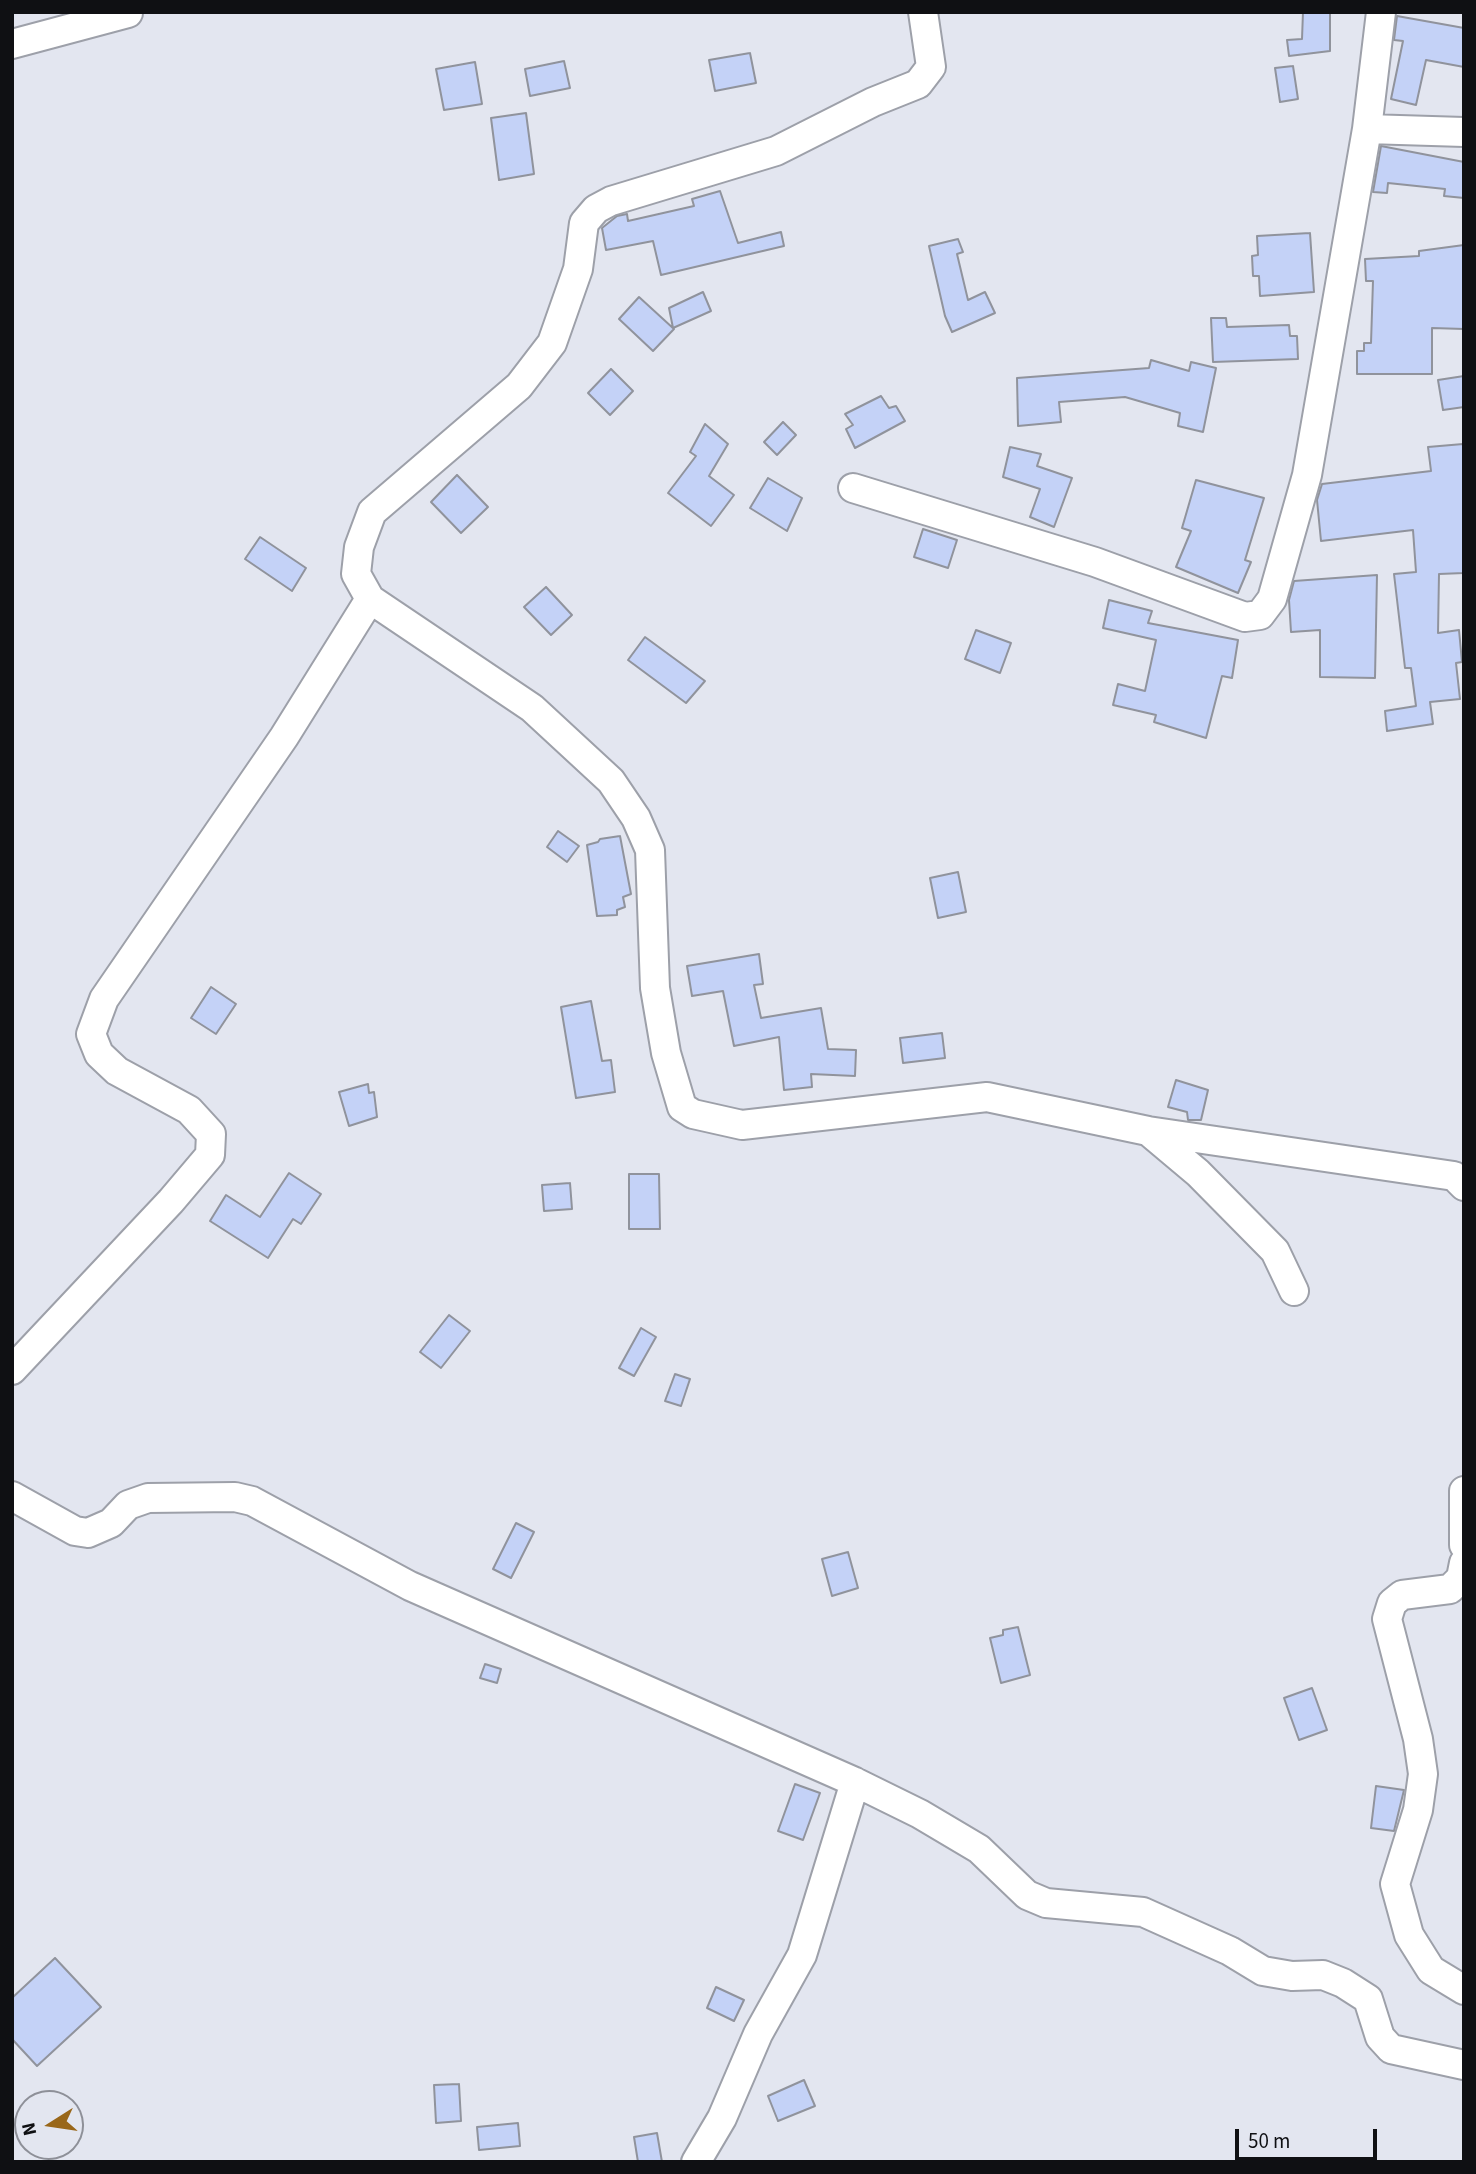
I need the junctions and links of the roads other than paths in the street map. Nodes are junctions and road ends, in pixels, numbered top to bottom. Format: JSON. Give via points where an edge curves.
{"nodes":[{"id":1,"x":923,"y":12,"type":"edge"},
{"id":2,"x":1381,"y":12,"type":"edge"},
{"id":3,"x":129,"y":13,"type":"edge"},
{"id":4,"x":12,"y":44,"type":"edge"},
{"id":5,"x":1367,"y":129,"type":"junction"},
{"id":6,"x":1464,"y":132,"type":"edge"},
{"id":7,"x":853,"y":488,"type":"dead end"},
{"id":8,"x":370,"y":599,"type":"junction"},
{"id":9,"x":1148,"y":1131,"type":"junction"},
{"id":10,"x":1464,"y":1186,"type":"edge"},
{"id":11,"x":1294,"y":1291,"type":"dead end"},
{"id":12,"x":12,"y":1370,"type":"edge"},
{"id":13,"x":1464,"y":1491,"type":"edge"},
{"id":14,"x":12,"y":1496,"type":"edge"},
{"id":15,"x":1464,"y":1545,"type":"edge"},
{"id":16,"x":1464,"y":1563,"type":"edge"},
{"id":17,"x":855,"y":1782,"type":"junction"},
{"id":18,"x":1464,"y":1990,"type":"edge"},
{"id":19,"x":1464,"y":2065,"type":"edge"},
{"id":20,"x":696,"y":2162,"type":"edge"}],
"edges":[{"from":1,"to":8,"type":"street","via":[[931,67],[918,84],[776,151],[596,209],[584,223],[578,269],[552,343],[519,386],[372,512],[359,547],[356,574]]},
{"from":2,"to":5,"type":"street"},
{"from":3,"to":4,"type":"street"},
{"from":5,"to":6,"type":"street"},
{"from":5,"to":7,"type":"street","via":[[1307,475],[1272,599],[1260,615],[1245,617],[1095,562]]},
{"from":8,"to":9,"type":"street","via":[[532,708],[611,781],[636,818],[650,850],[655,988],[681,1107],[742,1125],[987,1097]]},
{"from":8,"to":12,"type":"street","via":[[284,737],[104,999],[91,1034],[99,1054],[117,1071],[189,1110],[211,1134],[210,1155]]},
{"from":9,"to":10,"type":"street","via":[[1454,1176]]},
{"from":9,"to":11,"type":"street","via":[[1267,1241]]},
{"from":13,"to":15,"type":"street"},
{"from":14,"to":17,"type":"street","via":[[75,1531],[88,1533],[111,1523],[128,1505],[148,1498],[252,1501],[411,1586]]},
{"from":16,"to":18,"type":"street","via":[[1461,1578],[1450,1589],[1402,1595],[1392,1603],[1387,1619],[1423,1774],[1418,1810],[1395,1884],[1409,1935],[1431,1970]]},
{"from":17,"to":19,"type":"street","via":[[979,1849],[1027,1895],[1046,1903],[1143,1912],[1263,1971],[1323,1975],[1368,1998],[1380,2037],[1391,2049]]},
{"from":17,"to":20,"type":"street","via":[[802,1955],[758,2034],[722,2119]]}]}
